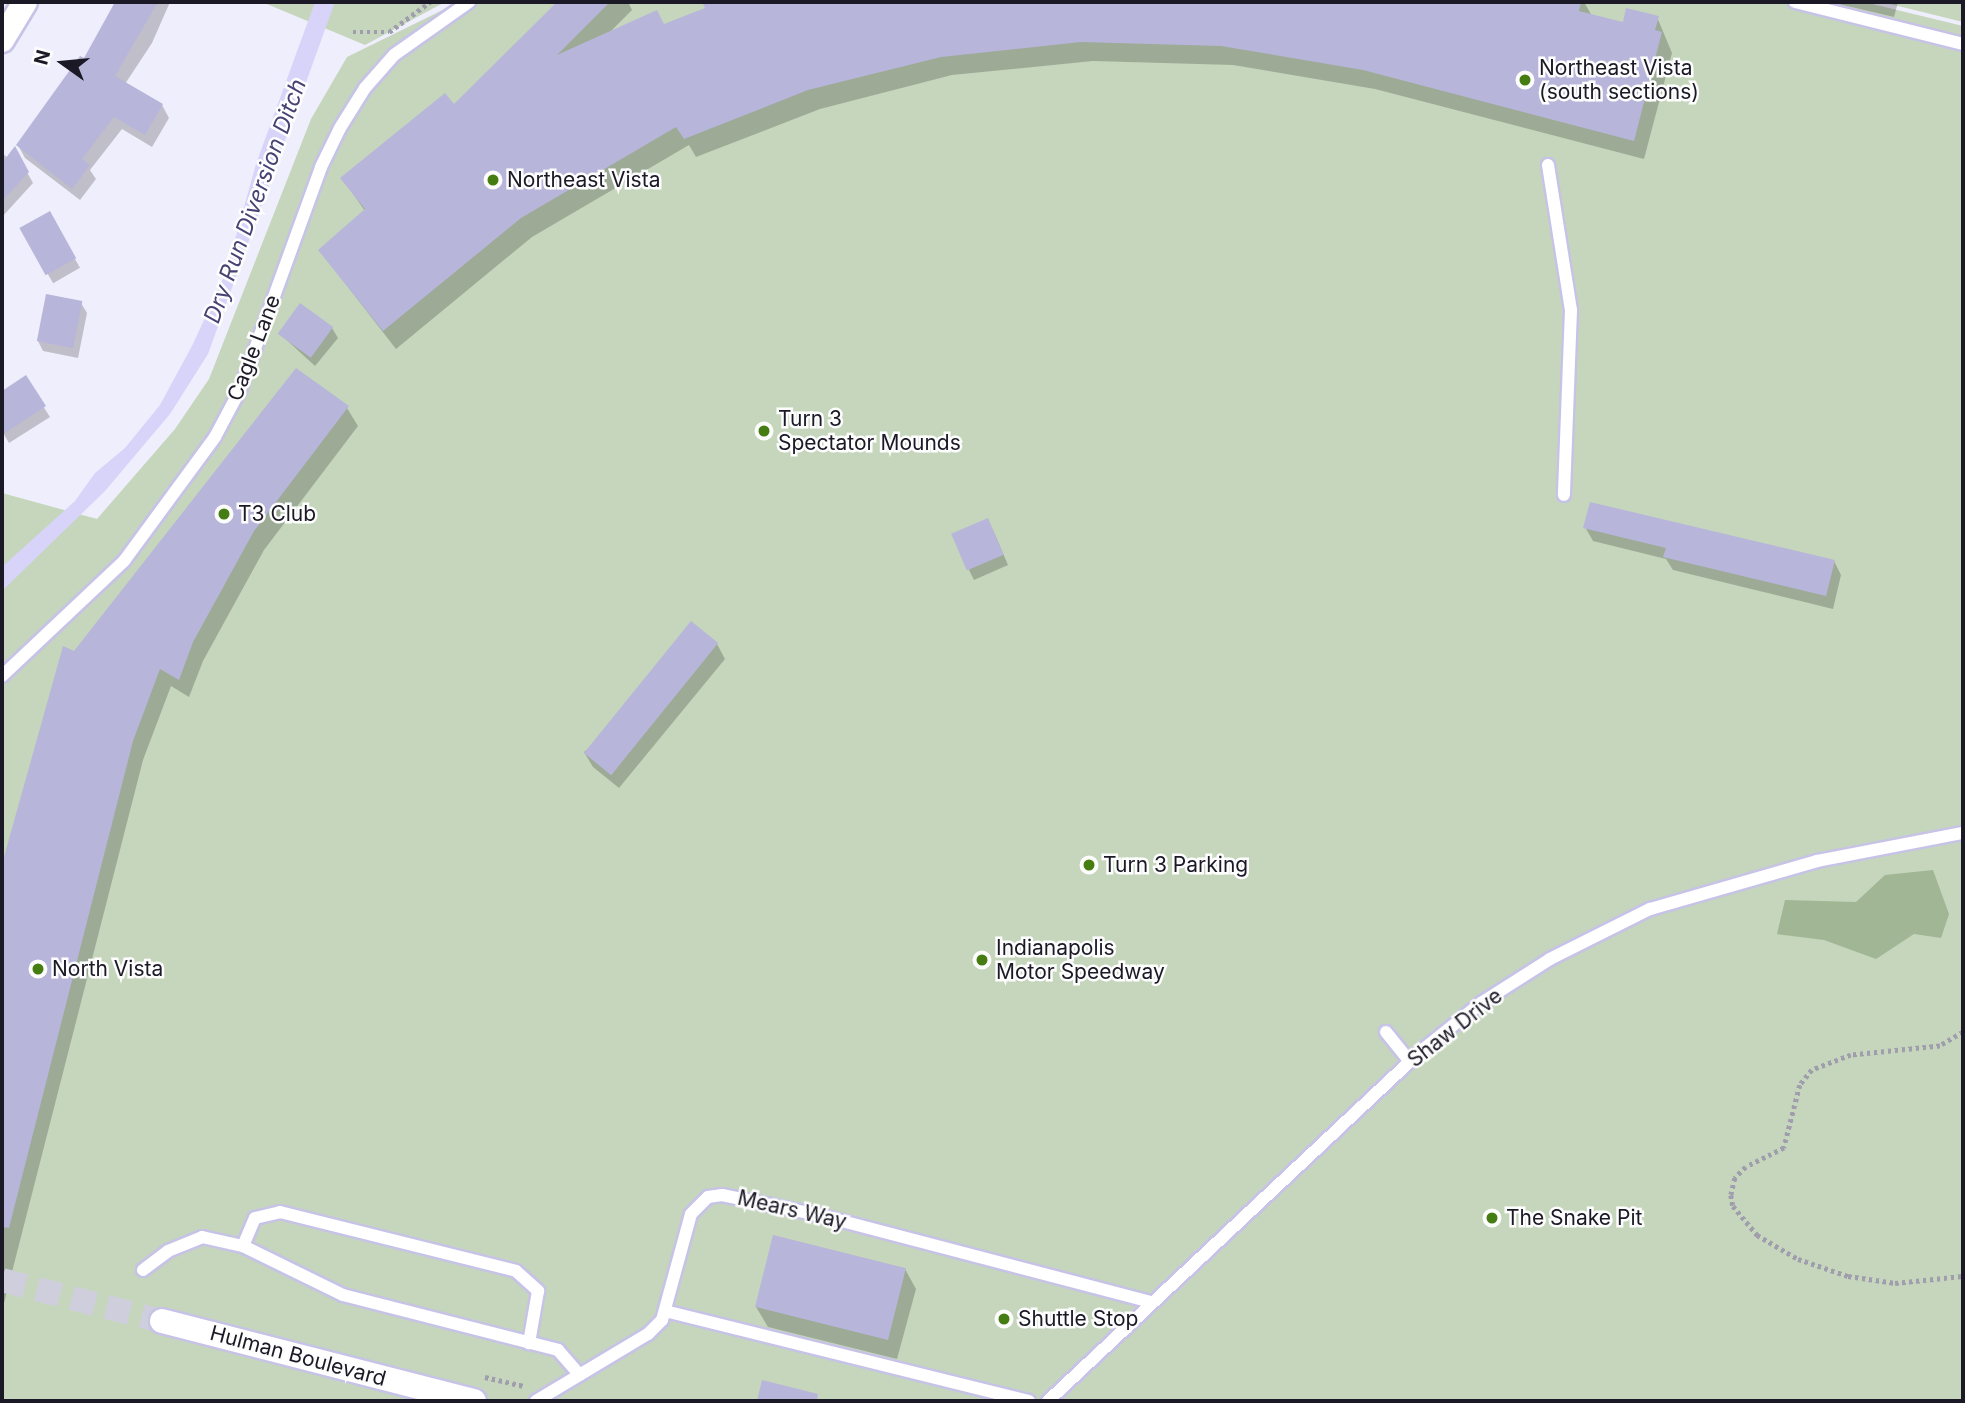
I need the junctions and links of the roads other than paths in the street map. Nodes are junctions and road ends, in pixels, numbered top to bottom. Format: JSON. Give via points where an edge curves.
{"nodes":[{"id":1,"x":25,"y":2,"type":"edge"},
{"id":2,"x":469,"y":2,"type":"edge"},
{"id":3,"x":1795,"y":2,"type":"edge"},
{"id":4,"x":2,"y":40,"type":"edge"},
{"id":5,"x":1963,"y":44,"type":"edge"},
{"id":6,"x":1548,"y":164,"type":"dead end"},
{"id":7,"x":1564,"y":495,"type":"dead end"},
{"id":8,"x":2,"y":676,"type":"edge"},
{"id":9,"x":1963,"y":833,"type":"edge"},
{"id":10,"x":1386,"y":1032,"type":"dead end"},
{"id":11,"x":1410,"y":1062,"type":"junction"},
{"id":12,"x":243,"y":1246,"type":"junction"},
{"id":13,"x":143,"y":1270,"type":"dead end"},
{"id":14,"x":1151,"y":1302,"type":"junction"},
{"id":15,"x":665,"y":1311,"type":"junction"},
{"id":16,"x":162,"y":1321,"type":"tunnel mouth"},
{"id":17,"x":529,"y":1343,"type":"junction"},
{"id":18,"x":580,"y":1375,"type":"junction"},
{"id":19,"x":474,"y":1401,"type":"edge"},
{"id":20,"x":536,"y":1401,"type":"edge"},
{"id":21,"x":1029,"y":1401,"type":"edge"},
{"id":22,"x":1048,"y":1401,"type":"edge"}],
"edges":[{"from":1,"to":4,"type":"street"},
{"from":2,"to":8,"type":"lane","name":"Cagle Lane","via":[[394,55],[365,88],[340,128],[321,167],[240,390],[215,437],[124,561]]},
{"from":3,"to":5,"type":"lane"},
{"from":6,"to":7,"type":"lane","via":[[1571,310]]},
{"from":9,"to":11,"type":"lane","name":"Shaw Drive","via":[[1817,861],[1650,909],[1550,959],[1481,1003]]},
{"from":10,"to":11,"type":"lane"},
{"from":11,"to":14,"type":"lane","name":"Shaw Drive"},
{"from":12,"to":13,"type":"lane","via":[[202,1237],[169,1251]]},
{"from":12,"to":17,"type":"lane","via":[[343,1295]]},
{"from":12,"to":17,"type":"lane","via":[[255,1218],[280,1212],[516,1272],[538,1291]]},
{"from":14,"to":15,"type":"lane","name":"Mears Way","via":[[786,1206],[722,1195],[708,1197],[691,1214]]},
{"from":14,"to":22,"type":"lane","name":"Shaw Drive"},
{"from":15,"to":18,"type":"lane","name":"Mears Way","via":[[648,1334]]},
{"from":15,"to":21,"type":"lane"},
{"from":16,"to":19,"type":"street","name":"Hulman Boulevard"},
{"from":17,"to":18,"type":"lane","via":[[558,1350]]},
{"from":18,"to":20,"type":"lane","name":"Mears Way"}]}
